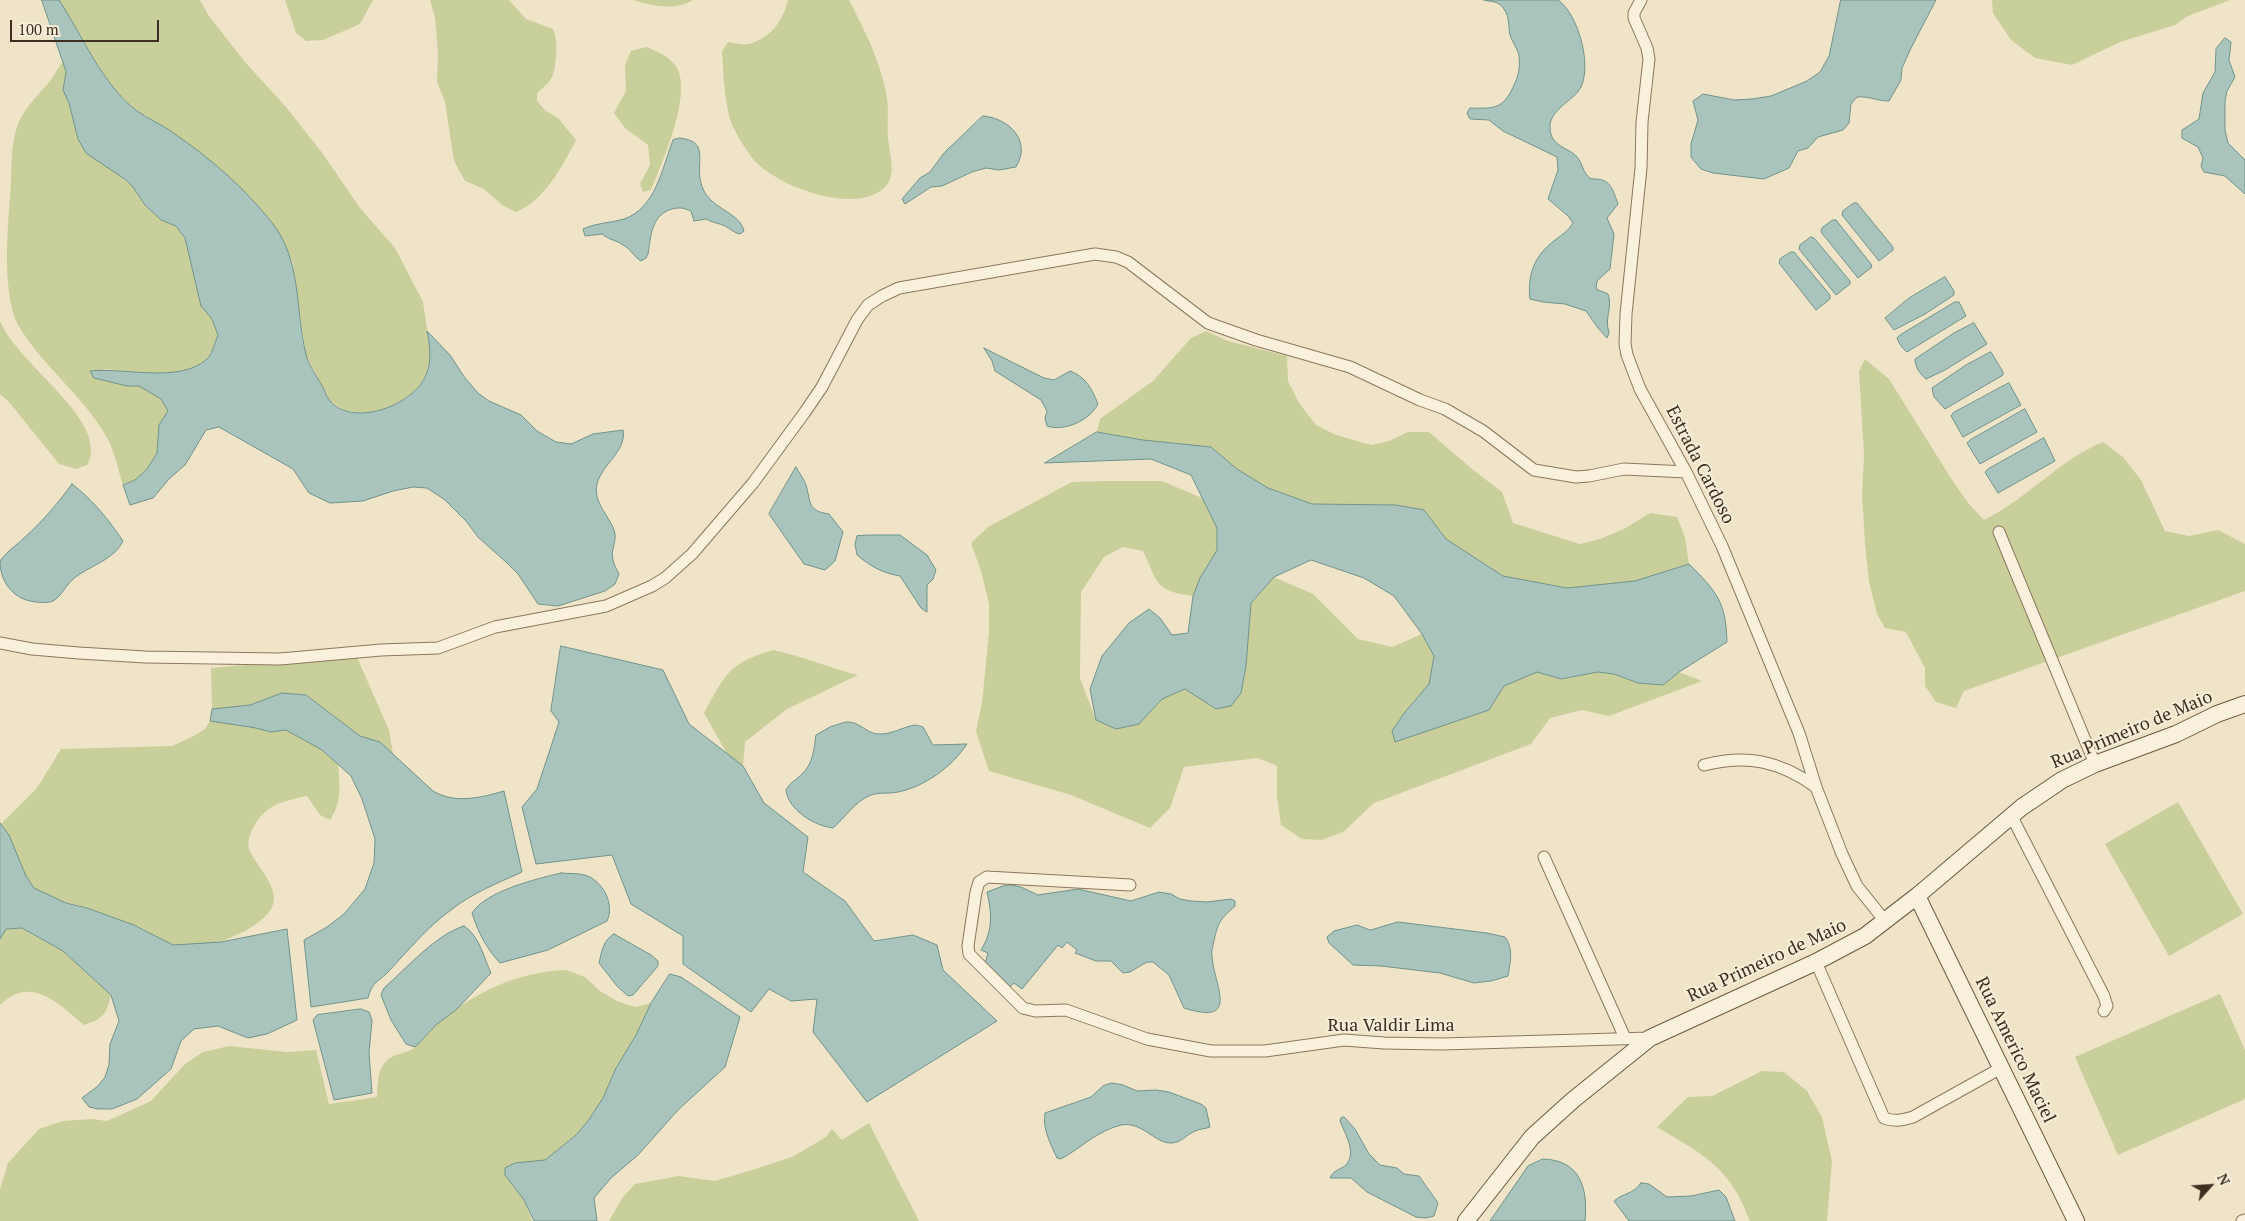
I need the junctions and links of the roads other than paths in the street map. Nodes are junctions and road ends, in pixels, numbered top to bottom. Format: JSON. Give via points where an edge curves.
{"nodes":[{"id":1,"x":1641,"y":0,"type":"edge"},
{"id":2,"x":1686,"y":472,"type":"junction"},
{"id":3,"x":1999,"y":532,"type":"dead end"},
{"id":4,"x":0,"y":643,"type":"edge"},
{"id":5,"x":2245,"y":704,"type":"edge"},
{"id":6,"x":2095,"y":764,"type":"junction"},
{"id":7,"x":1704,"y":765,"type":"dead end"},
{"id":8,"x":1816,"y":787,"type":"junction"},
{"id":9,"x":2011,"y":815,"type":"junction"},
{"id":10,"x":1544,"y":857,"type":"dead end"},
{"id":11,"x":1130,"y":885,"type":"dead end"},
{"id":12,"x":1917,"y":896,"type":"junction"},
{"id":13,"x":1885,"y":921,"type":"junction"},
{"id":14,"x":1816,"y":962,"type":"junction"},
{"id":15,"x":2104,"y":1011,"type":"dead end"},
{"id":16,"x":1625,"y":1038,"type":"junction"},
{"id":17,"x":1650,"y":1038,"type":"junction"},
{"id":18,"x":2001,"y":1068,"type":"junction"},
{"id":19,"x":1466,"y":1221,"type":"edge"},
{"id":20,"x":2076,"y":1221,"type":"edge"}],
"edges":[{"from":1,"to":2,"type":"street","name":"Estrada Cardoso","via":[[1634,18],[1649,59],[1625,344],[1640,389]]},
{"from":2,"to":4,"type":"street","via":[[1624,469],[1576,477],[1534,470],[1477,427],[1445,409],[1350,367],[1217,327],[1195,315],[1128,262],[1095,254],[899,288],[868,305],[822,387],[753,483],[717,526],[665,578],[606,606],[502,626],[438,648],[280,659],[79,653]]},
{"from":2,"to":8,"type":"street","name":"Estrada Cardoso","via":[[1762,641],[1799,733]]},
{"from":3,"to":6,"type":"street"},
{"from":5,"to":6,"type":"main road","name":"Rua Primeiro de Maio"},
{"from":6,"to":9,"type":"main road","name":"Rua Primeiro de Maio","via":[[2062,780]]},
{"from":7,"to":8,"type":"street","via":[[1744,759],[1769,763]]},
{"from":8,"to":13,"type":"street","name":"Estrada Cardoso","via":[[1857,886]]},
{"from":9,"to":12,"type":"main road","name":"Rua Primeiro de Maio"},
{"from":9,"to":15,"type":"street","via":[[2104,996],[2107,1006]]},
{"from":10,"to":16,"type":"street"},
{"from":11,"to":16,"type":"street","name":"Rua Valdir Lima","via":[[987,877],[979,882],[969,954],[1023,1008],[1066,1010],[1162,1044],[1224,1052],[1265,1051],[1344,1040],[1442,1044]]},
{"from":12,"to":13,"type":"main road","name":"Rua Primeiro de Maio"},
{"from":12,"to":18,"type":"main road","name":"Rua Americo Maciel"},
{"from":13,"to":14,"type":"main road","name":"Rua Primeiro de Maio","via":[[1852,945]]},
{"from":14,"to":17,"type":"main road","name":"Rua Primeiro de Maio"},
{"from":14,"to":18,"type":"street","via":[[1884,1118],[1891,1121],[1913,1117]]},
{"from":16,"to":17,"type":"street","name":"Rua Valdir Lima"},
{"from":17,"to":19,"type":"main road","name":"Rua Primeiro de Maio","via":[[1532,1137]]},
{"from":18,"to":20,"type":"main road","name":"Rua Americo Maciel"}]}
